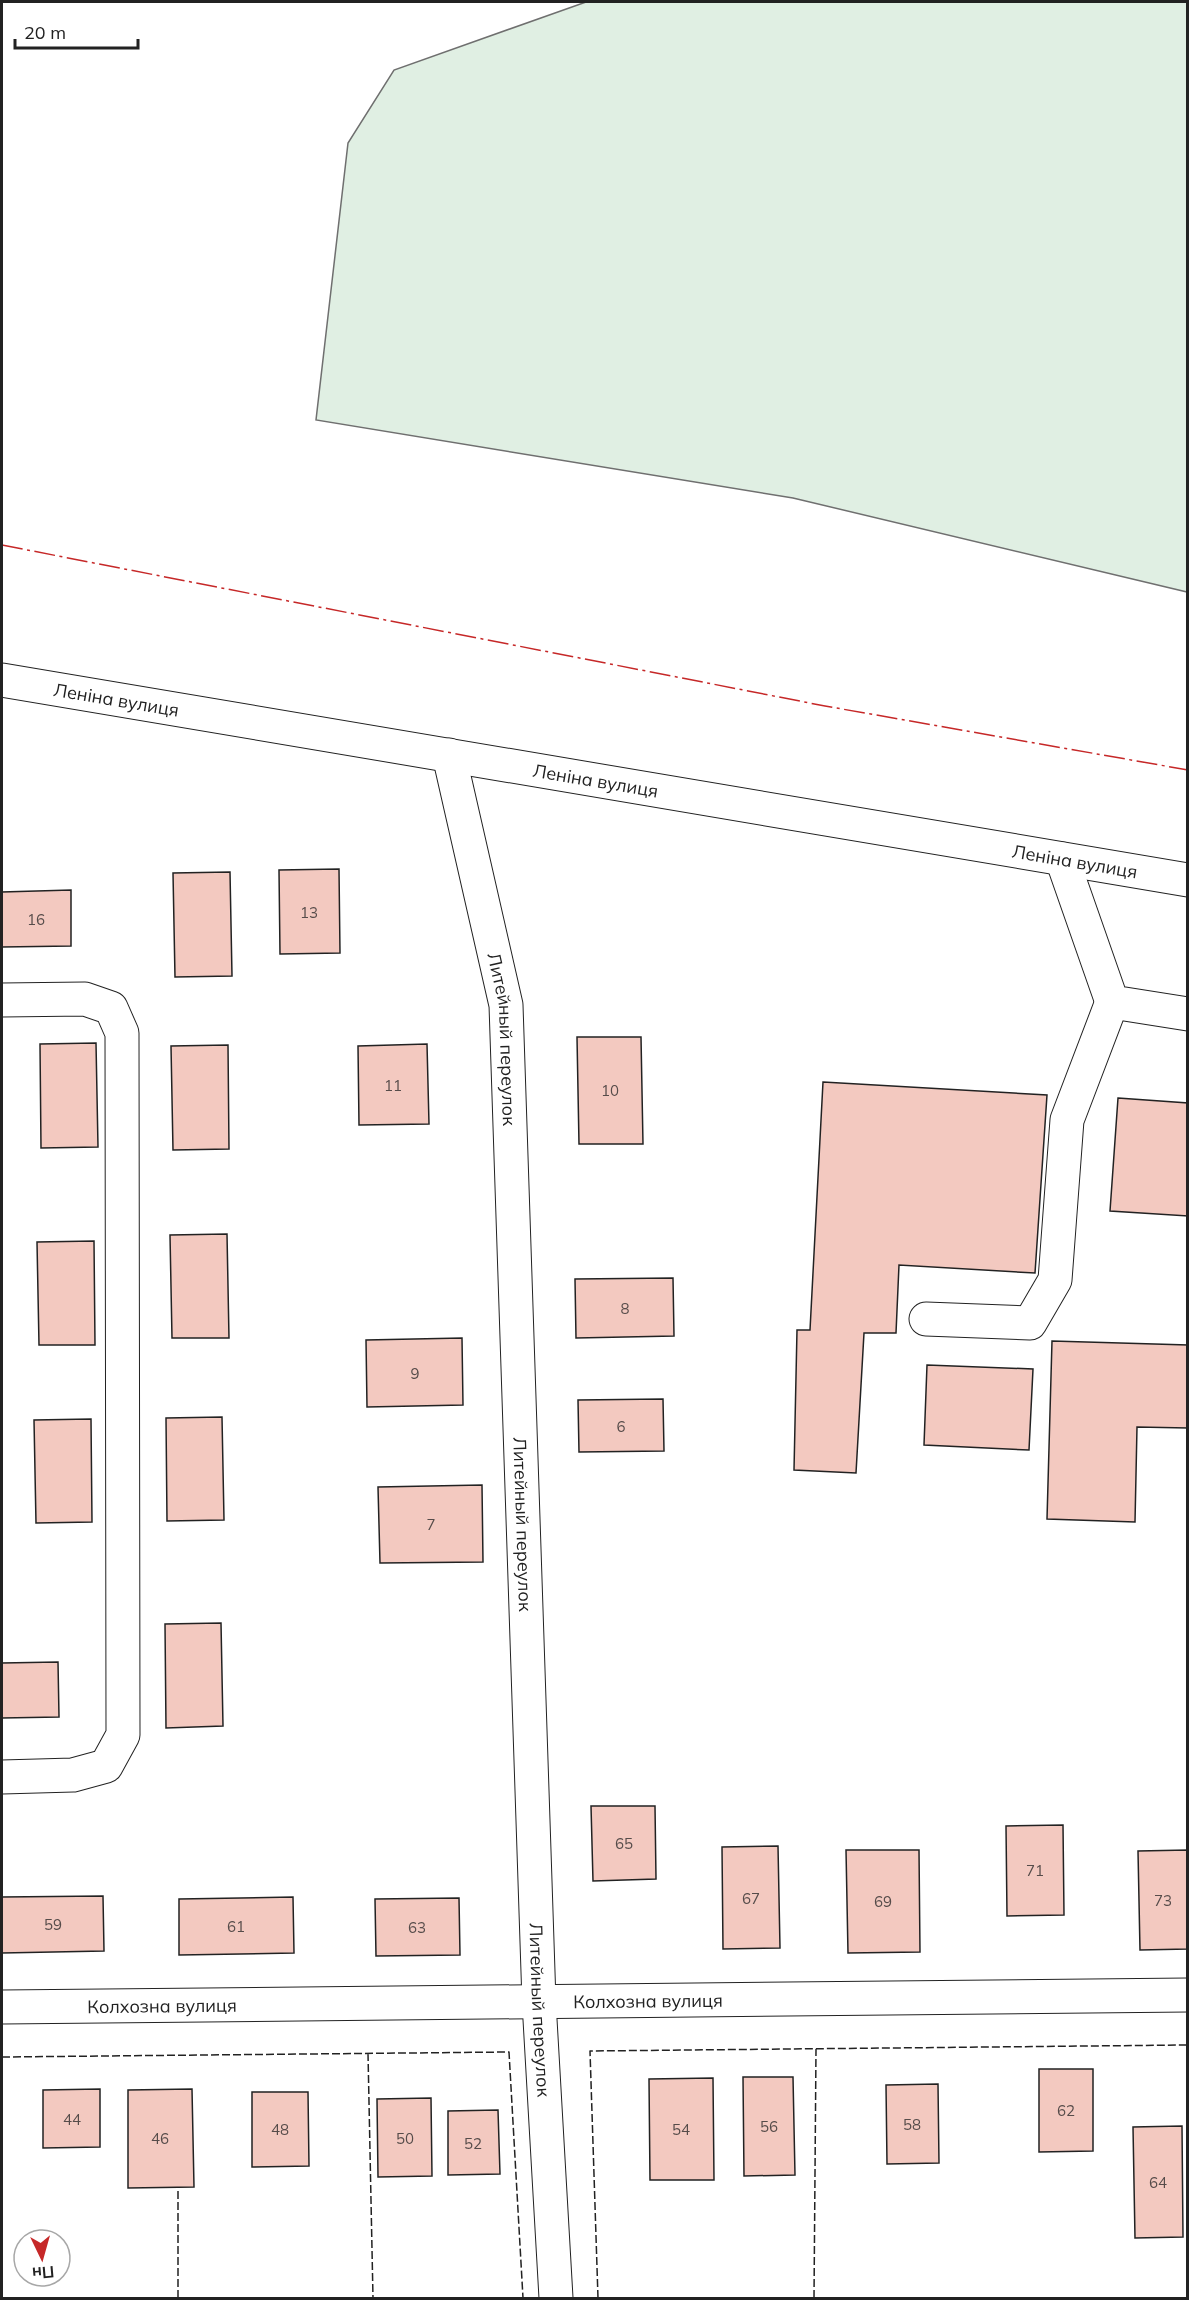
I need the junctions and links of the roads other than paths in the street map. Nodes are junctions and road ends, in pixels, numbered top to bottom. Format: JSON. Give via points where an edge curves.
{"nodes":[{"id":1,"x":2,"y":680,"type":"edge"},
{"id":2,"x":449,"y":755,"type":"junction"},
{"id":3,"x":1062,"y":859,"type":"junction"},
{"id":4,"x":1188,"y":880,"type":"edge"},
{"id":5,"x":2,"y":1000,"type":"edge"},
{"id":6,"x":1112,"y":1002,"type":"junction"},
{"id":7,"x":1188,"y":1014,"type":"edge"},
{"id":8,"x":926,"y":1319,"type":"dead end"},
{"id":9,"x":2,"y":1777,"type":"edge"},
{"id":10,"x":1188,"y":1995,"type":"edge"},
{"id":11,"x":539,"y":2002,"type":"junction"},
{"id":12,"x":2,"y":2007,"type":"edge"},
{"id":13,"x":556,"y":2298,"type":"edge"}],
"edges":[{"from":1,"to":2,"type":"street","name":"Леніна вулиця"},
{"from":2,"to":3,"type":"street","name":"Леніна вулиця"},
{"from":2,"to":11,"type":"street","name":"Литейный переулок","via":[[506,1005]]},
{"from":3,"to":4,"type":"street","name":"Леніна вулиця"},
{"from":3,"to":6,"type":"street"},
{"from":5,"to":9,"type":"street","via":[[85,999],[111,1008],[122,1033],[123,1688],[123,1735],[105,1766],[73,1775]]},
{"from":6,"to":7,"type":"street"},
{"from":6,"to":8,"type":"street","via":[[1067,1120],[1055,1280],[1030,1323]]},
{"from":10,"to":11,"type":"street","name":"Колхозна вулиця"},
{"from":11,"to":12,"type":"street","name":"Колхозна вулиця"},
{"from":11,"to":13,"type":"street","name":"Литейный переулок"}]}
